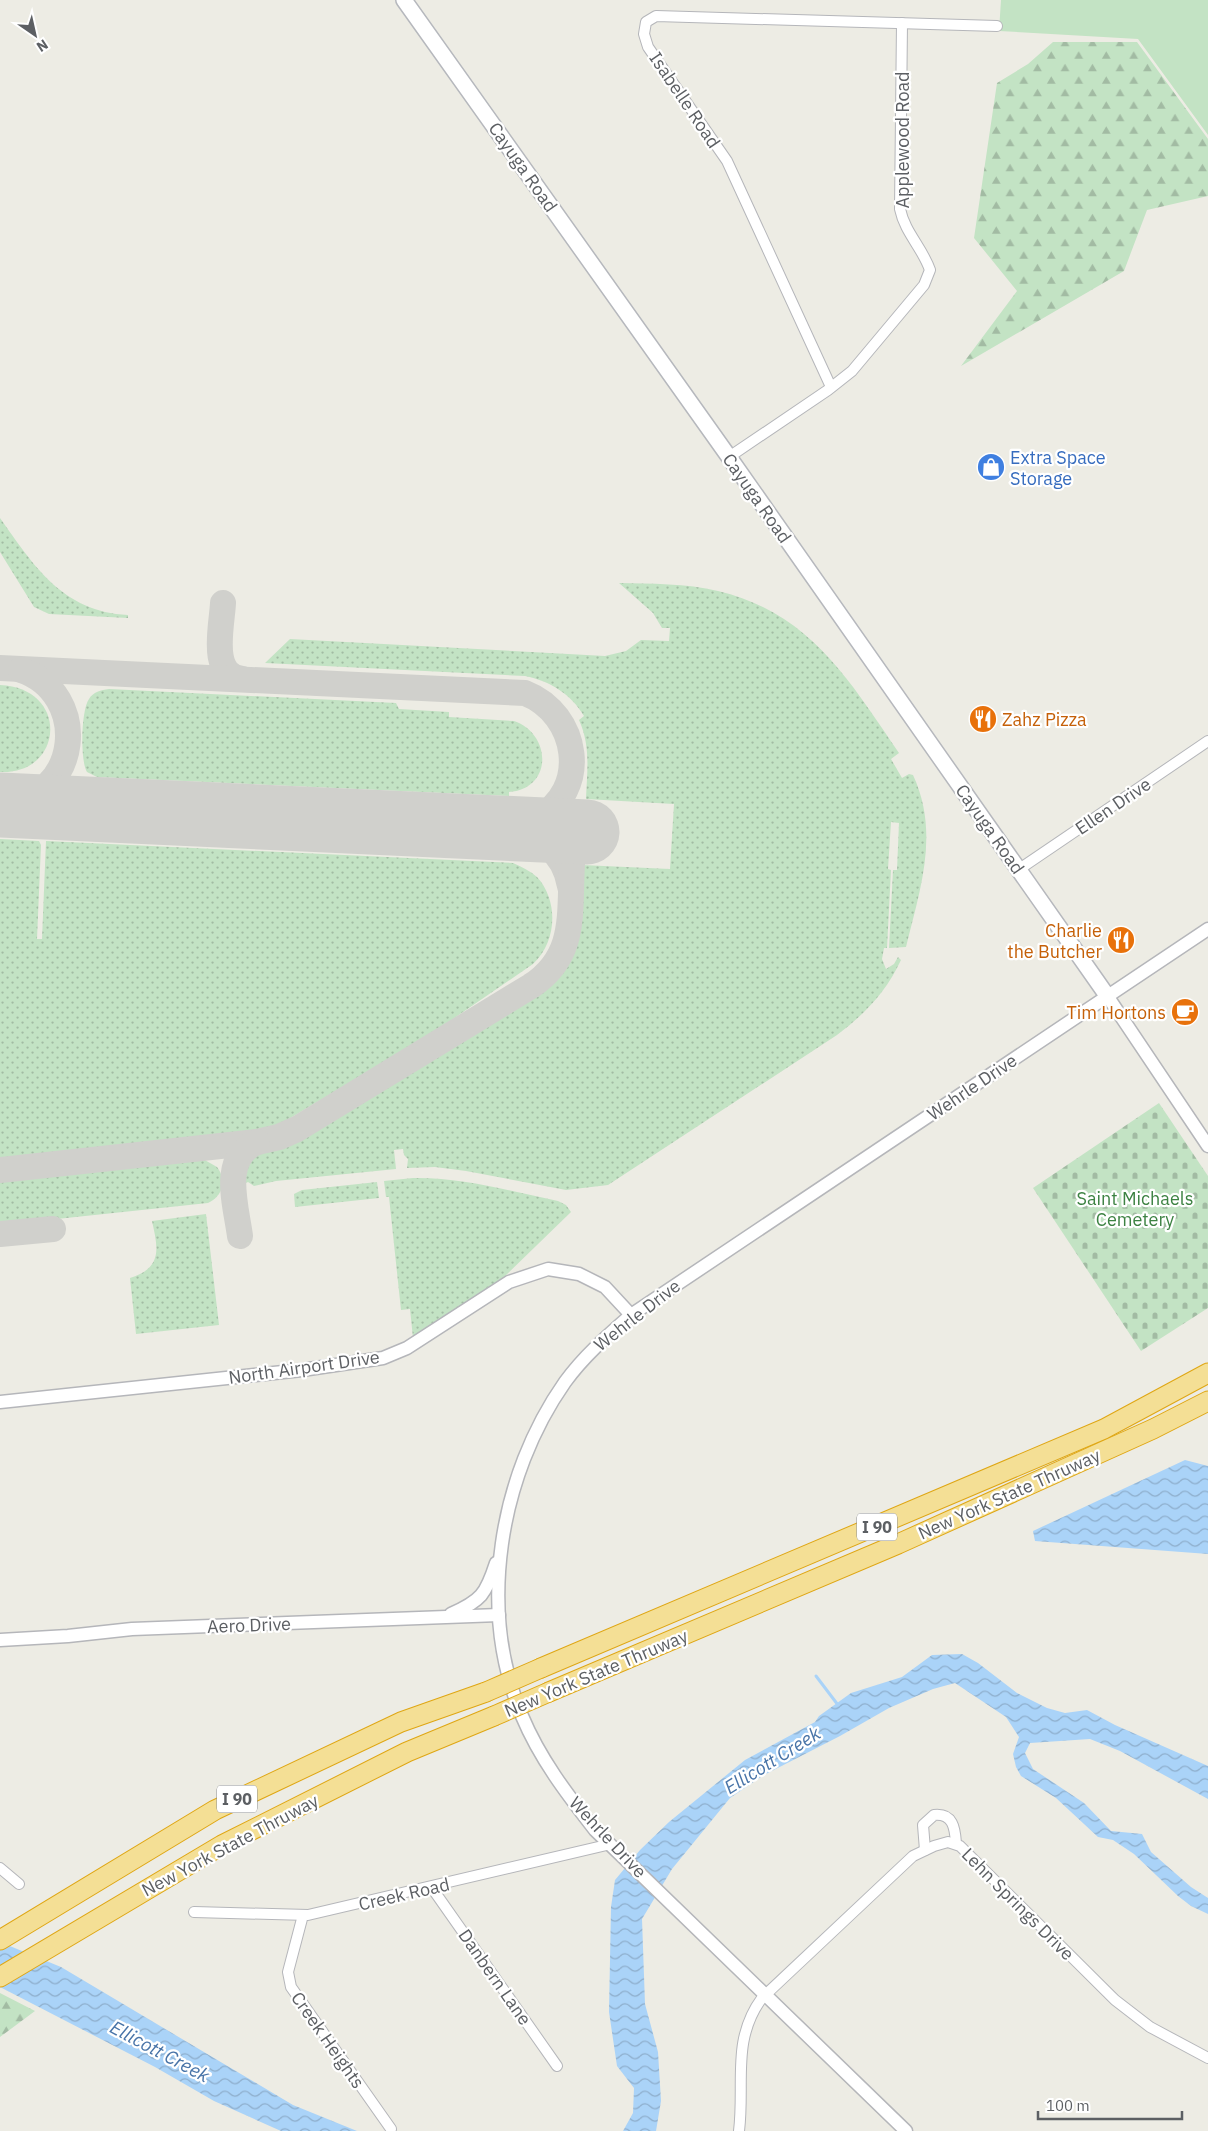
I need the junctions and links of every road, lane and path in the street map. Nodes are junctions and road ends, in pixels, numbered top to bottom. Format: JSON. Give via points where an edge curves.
{"nodes":[{"id":1,"x":404,"y":0,"type":"edge"},
{"id":2,"x":902,"y":23,"type":"junction"},
{"id":3,"x":997,"y":26,"type":"dead end"},
{"id":4,"x":831,"y":387,"type":"junction"},
{"id":5,"x":729,"y":457,"type":"junction"},
{"id":6,"x":1208,"y":741,"type":"edge"},
{"id":7,"x":1018,"y":870,"type":"junction"},
{"id":8,"x":1208,"y":930,"type":"edge"},
{"id":9,"x":1108,"y":997,"type":"junction"},
{"id":10,"x":1208,"y":1146,"type":"edge"},
{"id":11,"x":631,"y":1315,"type":"junction"},
{"id":12,"x":1208,"y":1373,"type":"edge"},
{"id":13,"x":1208,"y":1401,"type":"edge"},
{"id":14,"x":0,"y":1402,"type":"edge"},
{"id":15,"x":502,"y":1542,"type":"junction"},
{"id":16,"x":499,"y":1615,"type":"junction"},
{"id":17,"x":445,"y":1616,"type":"junction"},
{"id":18,"x":0,"y":1640,"type":"edge"},
{"id":19,"x":611,"y":1844,"type":"junction"},
{"id":20,"x":956,"y":1844,"type":"junction"},
{"id":21,"x":925,"y":1850,"type":"junction"},
{"id":22,"x":0,"y":1868,"type":"edge"},
{"id":23,"x":19,"y":1884,"type":"dead end"},
{"id":24,"x":432,"y":1888,"type":"junction"},
{"id":25,"x":194,"y":1912,"type":"dead end"},
{"id":26,"x":303,"y":1915,"type":"junction"},
{"id":27,"x":2,"y":1938,"type":"edge"},
{"id":28,"x":0,"y":1977,"type":"edge"},
{"id":29,"x":765,"y":1995,"type":"junction"},
{"id":30,"x":1208,"y":2058,"type":"edge"},
{"id":31,"x":557,"y":2066,"type":"dead end"},
{"id":32,"x":391,"y":2129,"type":"dead end"},
{"id":33,"x":739,"y":2131,"type":"edge"},
{"id":34,"x":906,"y":2131,"type":"edge"}],
"edges":[{"from":1,"to":5,"type":"main road","name":"Cayuga Road"},
{"from":2,"to":3,"type":"street","name":"Isabelle Road"},
{"from":2,"to":4,"type":"street","name":"Applewood Road","via":[[900,209],[908,233],[924,253],[930,270],[924,285],[852,371]]},
{"from":2,"to":4,"type":"street","name":"Isabelle Road","via":[[656,16],[646,22],[644,28],[654,57],[727,162]]},
{"from":4,"to":5,"type":"street","name":"Applewood Road"},
{"from":5,"to":7,"type":"main road","name":"Cayuga Road"},
{"from":6,"to":7,"type":"street","name":"Ellen Drive"},
{"from":7,"to":9,"type":"main road","name":"Cayuga Road"},
{"from":8,"to":9,"type":"street","name":"Wehrle Drive"},
{"from":9,"to":10,"type":"street"},
{"from":9,"to":11,"type":"street","name":"Wehrle Drive"},
{"from":11,"to":14,"type":"street","name":"North Airport Drive","via":[[605,1287],[579,1274],[548,1269],[510,1282],[407,1348],[383,1358],[286,1372]]},
{"from":11,"to":15,"type":"street","name":"Wehrle Drive","via":[[591,1350],[565,1382],[536,1431],[514,1489]]},
{"from":12,"to":27,"type":"highway","name":"New York State Thruway","number":"I 90","bridge":true,"via":[[1104,1429],[486,1692],[401,1722],[215,1810]]},
{"from":13,"to":28,"type":"highway","name":"New York State Thruway","number":"I 90","bridge":true,"via":[[898,1544],[407,1752],[222,1845]]},
{"from":15,"to":16,"type":"street","name":"Wehrle Drive"},
{"from":15,"to":17,"type":"street","via":[[488,1588],[469,1606]]},
{"from":16,"to":17,"type":"street","name":"Aero Drive"},
{"from":16,"to":19,"type":"street","name":"Wehrle Drive","via":[[500,1636],[512,1687],[534,1741],[556,1780],[595,1830]]},
{"from":17,"to":18,"type":"street","name":"Aero Drive","via":[[132,1629]]},
{"from":19,"to":24,"type":"street","name":"Creek Road"},
{"from":19,"to":29,"type":"street","name":"Wehrle Drive"},
{"from":20,"to":21,"type":"street","name":"Lehn Springs Drive","via":[[948,1842]]},
{"from":20,"to":21,"type":"street","via":[[953,1822],[945,1815],[934,1815],[924,1825]]},
{"from":20,"to":30,"type":"street","name":"Lehn Springs Drive","via":[[1116,2000],[1150,2027]]},
{"from":21,"to":29,"type":"street","name":"Lehn Springs Drive","via":[[906,1861]]},
{"from":22,"to":23,"type":"street"},
{"from":24,"to":26,"type":"street","name":"Creek Road"},
{"from":24,"to":31,"type":"street","name":"Danbern Lane"},
{"from":25,"to":26,"type":"street","name":"Creek Road"},
{"from":26,"to":32,"type":"street","name":"Creek Heights","via":[[288,1972],[291,1987]]},
{"from":29,"to":33,"type":"street","name":"Lehn Springs Drive","via":[[754,2009],[742,2041]]},
{"from":29,"to":34,"type":"street","name":"Wehrle Drive"}]}
